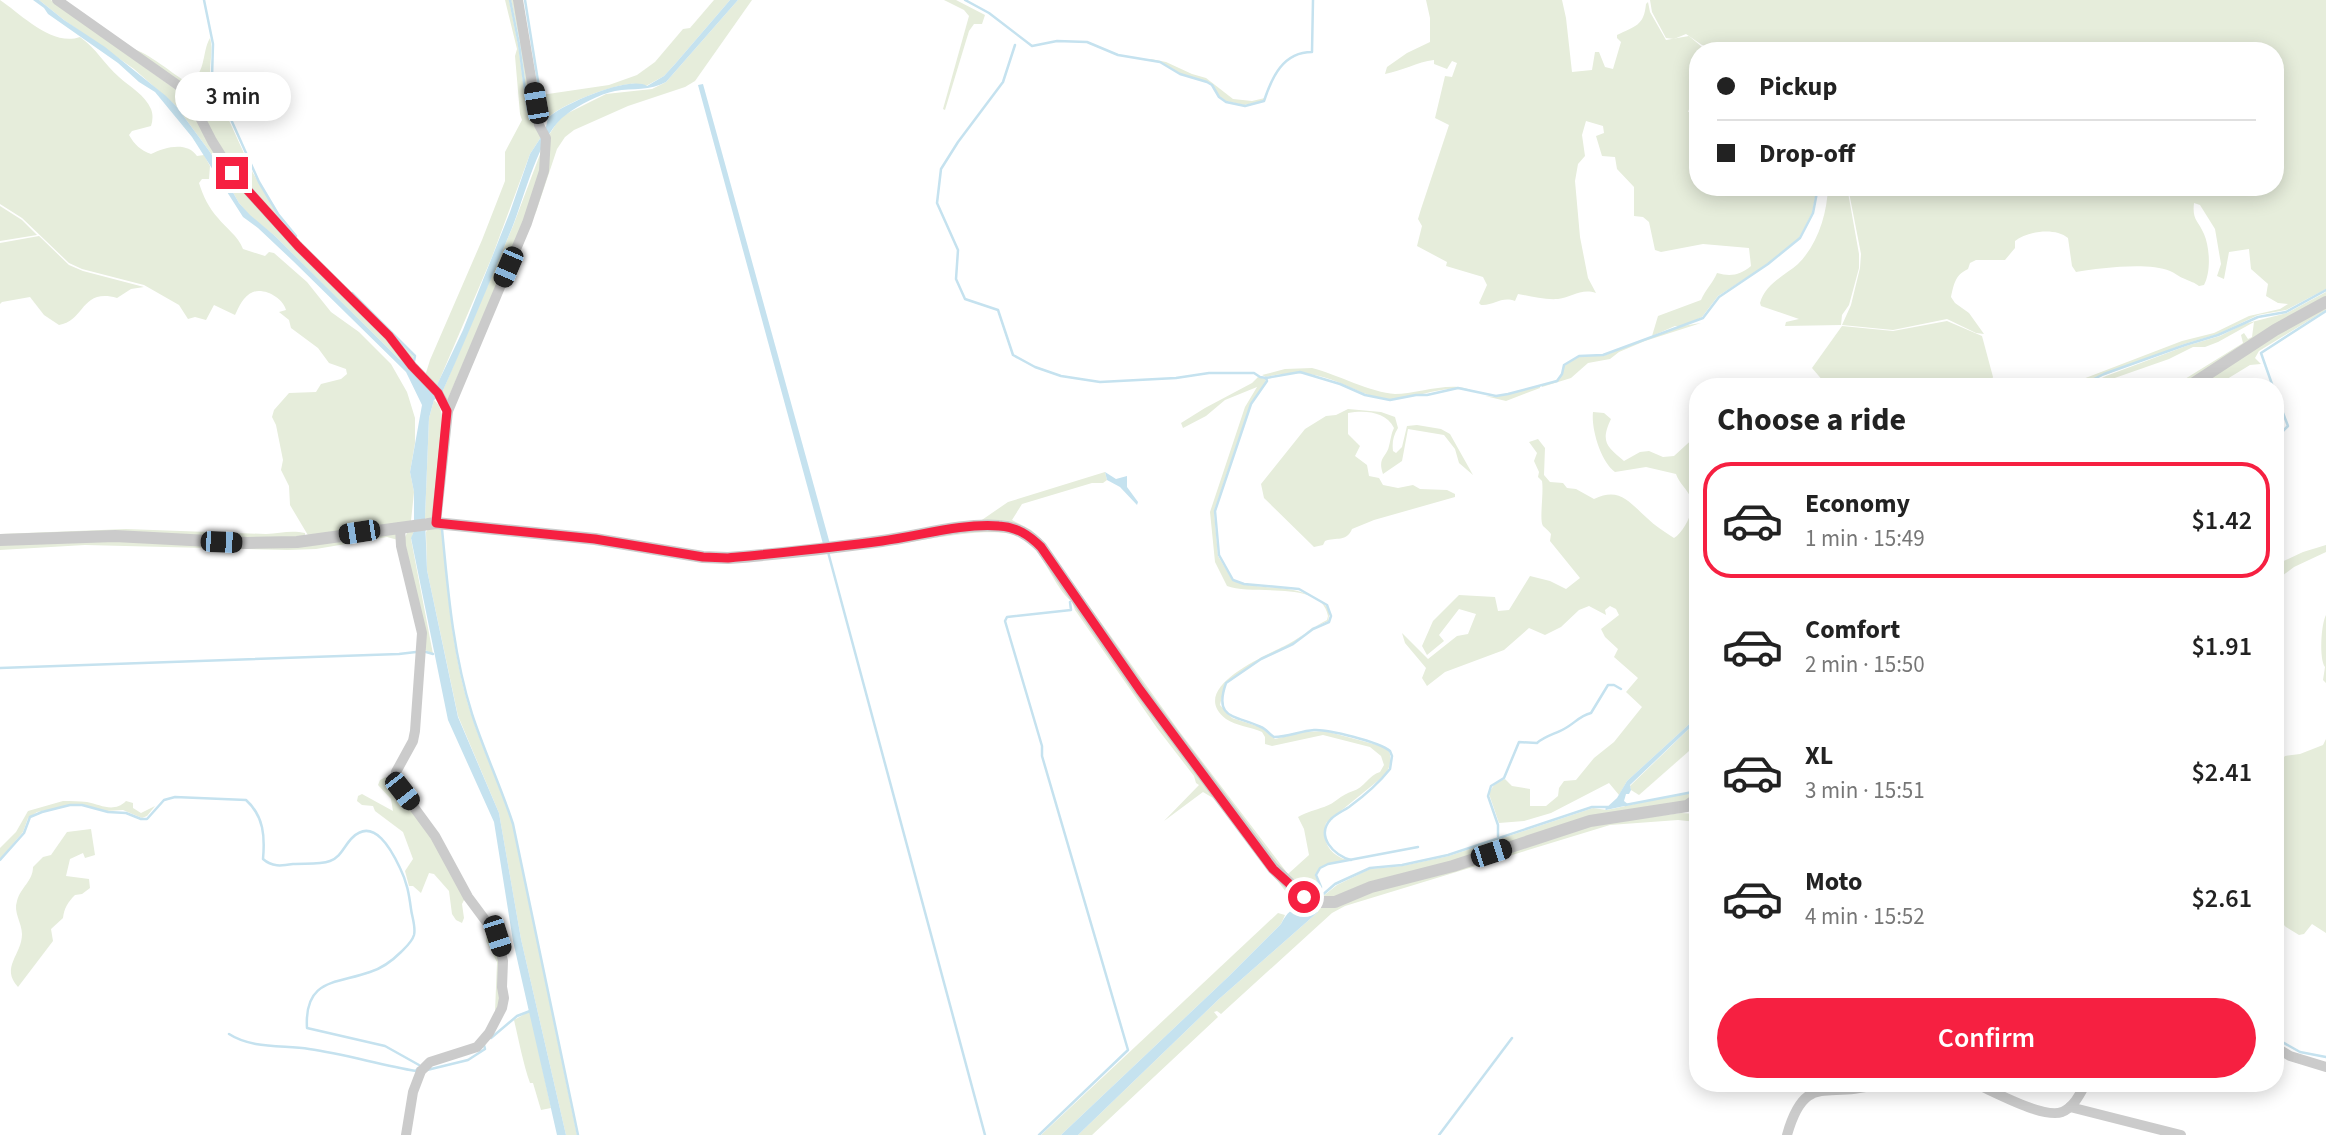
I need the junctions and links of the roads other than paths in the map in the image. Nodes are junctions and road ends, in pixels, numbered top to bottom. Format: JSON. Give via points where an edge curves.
{"nodes":[{"id":1,"x":57,"y":0,"type":"edge"},
{"id":2,"x":517,"y":0,"type":"edge"},
{"id":3,"x":2326,"y":302,"type":"edge"},
{"id":4,"x":2202,"y":378,"type":"edge"},
{"id":5,"x":447,"y":411,"type":"junction"},
{"id":6,"x":434,"y":524,"type":"junction"},
{"id":7,"x":400,"y":527,"type":"junction"},
{"id":8,"x":0,"y":540,"type":"edge"},
{"id":9,"x":1689,"y":805,"type":"edge"},
{"id":10,"x":2284,"y":1052,"type":"edge"},
{"id":11,"x":2326,"y":1067,"type":"edge"},
{"id":12,"x":1816,"y":1092,"type":"edge"},
{"id":13,"x":1995,"y":1092,"type":"edge"},
{"id":14,"x":2081,"y":1092,"type":"edge"},
{"id":15,"x":2070,"y":1107,"type":"junction"},
{"id":16,"x":406,"y":1135,"type":"edge"},
{"id":17,"x":1787,"y":1135,"type":"edge"},
{"id":18,"x":2181,"y":1135,"type":"edge"}],
"edges":[{"from":1,"to":5,"type":"street","via":[[189,96],[232,173],[389,336],[438,393]]},
{"from":2,"to":5,"type":"street","via":[[539,125],[546,138],[544,171],[527,223]]},
{"from":3,"to":4,"type":"street"},
{"from":5,"to":6,"type":"street"},
{"from":6,"to":7,"type":"street"},
{"from":6,"to":9,"type":"street","via":[[595,539],[728,558],[970,527],[1016,529],[1041,547],[1273,869],[1316,902],[1335,902],[1590,821]]},
{"from":7,"to":8,"type":"street","via":[[297,542],[116,536]]},
{"from":7,"to":16,"type":"street","via":[[422,633],[415,731],[396,779],[497,936],[504,972],[502,1008],[483,1040],[477,1047],[430,1062],[421,1071]]},
{"from":10,"to":11,"type":"street"},
{"from":12,"to":17,"type":"street","via":[[1802,1100]]},
{"from":13,"to":15,"type":"street","via":[[2053,1114]]},
{"from":14,"to":15,"type":"street"},
{"from":15,"to":18,"type":"street"}]}
